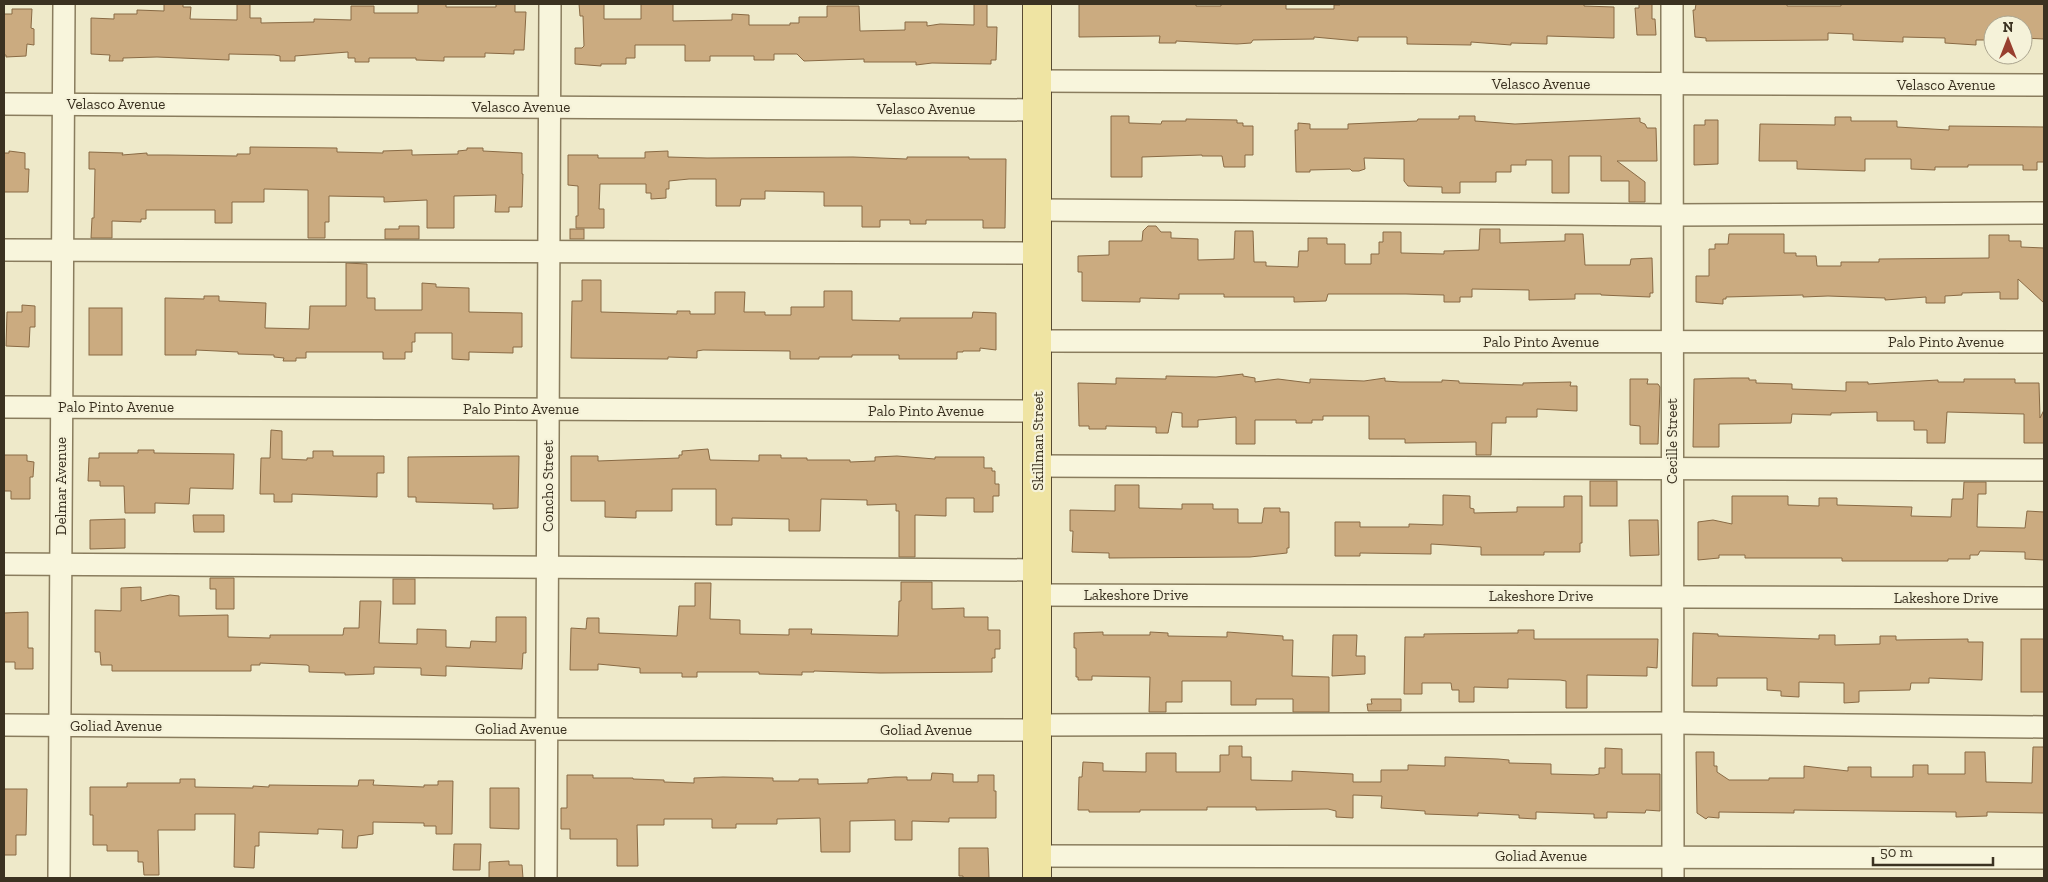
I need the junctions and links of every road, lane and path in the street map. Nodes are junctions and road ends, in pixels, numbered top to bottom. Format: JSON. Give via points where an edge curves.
{"nodes":[{"id":1,"x":64,"y":4,"type":"edge"},
{"id":2,"x":550,"y":4,"type":"edge"},
{"id":3,"x":1037,"y":4,"type":"edge"},
{"id":4,"x":1672,"y":4,"type":"edge"},
{"id":5,"x":1038,"y":81,"type":"junction"},
{"id":6,"x":1672,"y":84,"type":"junction"},
{"id":7,"x":2044,"y":85,"type":"edge"},
{"id":8,"x":4,"y":104,"type":"edge"},
{"id":9,"x":63,"y":104,"type":"junction"},
{"id":10,"x":549,"y":107,"type":"junction"},
{"id":11,"x":1038,"y":110,"type":"junction"},
{"id":12,"x":1038,"y":210,"type":"junction"},
{"id":13,"x":2044,"y":213,"type":"edge"},
{"id":14,"x":1672,"y":215,"type":"junction"},
{"id":15,"x":4,"y":250,"type":"edge"},
{"id":16,"x":62,"y":250,"type":"junction"},
{"id":17,"x":549,"y":252,"type":"junction"},
{"id":18,"x":1038,"y":253,"type":"junction"},
{"id":19,"x":1038,"y":341,"type":"junction"},
{"id":20,"x":1672,"y":342,"type":"junction"},
{"id":21,"x":2044,"y":342,"type":"edge"},
{"id":22,"x":4,"y":407,"type":"edge"},
{"id":23,"x":61,"y":407,"type":"junction"},
{"id":24,"x":548,"y":409,"type":"junction"},
{"id":25,"x":1038,"y":411,"type":"junction"},
{"id":26,"x":1038,"y":466,"type":"junction"},
{"id":27,"x":1672,"y":468,"type":"junction"},
{"id":28,"x":2044,"y":470,"type":"edge"},
{"id":29,"x":4,"y":564,"type":"edge"},
{"id":30,"x":61,"y":564,"type":"junction"},
{"id":31,"x":548,"y":567,"type":"junction"},
{"id":32,"x":1038,"y":582,"type":"junction"},
{"id":33,"x":1672,"y":597,"type":"junction"},
{"id":34,"x":2044,"y":598,"type":"edge"},
{"id":35,"x":1672,"y":723,"type":"junction"},
{"id":36,"x":4,"y":725,"type":"edge"},
{"id":37,"x":60,"y":725,"type":"junction"},
{"id":38,"x":1038,"y":727,"type":"junction"},
{"id":39,"x":2044,"y":727,"type":"edge"},
{"id":40,"x":547,"y":729,"type":"junction"},
{"id":41,"x":1672,"y":856,"type":"junction"},
{"id":42,"x":2044,"y":858,"type":"edge"},
{"id":43,"x":1037,"y":867,"type":"edge"},
{"id":44,"x":59,"y":878,"type":"edge"},
{"id":45,"x":546,"y":878,"type":"edge"},
{"id":46,"x":1673,"y":878,"type":"edge"}],
"edges":[{"from":1,"to":9,"type":"street","name":"Delmar Avenue"},
{"from":2,"to":10,"type":"street","name":"Concho Street"},
{"from":3,"to":5,"type":"main road","name":"Skillman Street"},
{"from":4,"to":6,"type":"street","name":"Cecille Street"},
{"from":5,"to":6,"type":"street","name":"Velasco Avenue"},
{"from":5,"to":11,"type":"main road","name":"Skillman Street"},
{"from":6,"to":7,"type":"street","name":"Velasco Avenue"},
{"from":6,"to":14,"type":"street","name":"Cecille Street"},
{"from":8,"to":9,"type":"street","name":"Velasco Avenue"},
{"from":9,"to":10,"type":"street","name":"Velasco Avenue"},
{"from":9,"to":16,"type":"street","name":"Delmar Avenue"},
{"from":10,"to":11,"type":"street","name":"Velasco Avenue"},
{"from":10,"to":17,"type":"street","name":"Concho Street"},
{"from":11,"to":12,"type":"main road","name":"Skillman Street"},
{"from":12,"to":14,"type":"street"},
{"from":12,"to":18,"type":"main road","name":"Skillman Street"},
{"from":13,"to":14,"type":"street"},
{"from":14,"to":20,"type":"street","name":"Cecille Street"},
{"from":15,"to":16,"type":"street"},
{"from":16,"to":17,"type":"street"},
{"from":16,"to":23,"type":"street","name":"Delmar Avenue"},
{"from":17,"to":18,"type":"street"},
{"from":17,"to":24,"type":"street","name":"Concho Street"},
{"from":18,"to":19,"type":"main road","name":"Skillman Street"},
{"from":19,"to":20,"type":"street","name":"Palo Pinto Avenue"},
{"from":19,"to":25,"type":"main road","name":"Skillman Street"},
{"from":20,"to":21,"type":"street","name":"Palo Pinto Avenue"},
{"from":20,"to":27,"type":"street","name":"Cecille Street"},
{"from":22,"to":23,"type":"street","name":"Palo Pinto Avenue"},
{"from":23,"to":24,"type":"street","name":"Palo Pinto Avenue"},
{"from":23,"to":30,"type":"street","name":"Delmar Avenue"},
{"from":24,"to":25,"type":"street","name":"Palo Pinto Avenue"},
{"from":24,"to":31,"type":"street","name":"Concho Street"},
{"from":25,"to":26,"type":"main road","name":"Skillman Street"},
{"from":26,"to":27,"type":"street"},
{"from":26,"to":32,"type":"main road","name":"Skillman Street"},
{"from":27,"to":28,"type":"street"},
{"from":27,"to":33,"type":"street","name":"Cecille Street"},
{"from":29,"to":30,"type":"street","name":"Lakeshore Drive"},
{"from":30,"to":31,"type":"street","name":"Lakeshore Drive"},
{"from":30,"to":37,"type":"street","name":"Delmar Avenue"},
{"from":31,"to":32,"type":"street","name":"Lakeshore Drive"},
{"from":31,"to":40,"type":"street","name":"Concho Street"},
{"from":32,"to":33,"type":"street","name":"Lakeshore Drive"},
{"from":32,"to":38,"type":"main road","name":"Skillman Street"},
{"from":33,"to":34,"type":"street","name":"Lakeshore Drive"},
{"from":33,"to":35,"type":"street","name":"Cecille Street"},
{"from":35,"to":38,"type":"street","name":"Goliad Avenue"},
{"from":35,"to":39,"type":"street","name":"Goliad Avenue"},
{"from":35,"to":41,"type":"street","name":"Cecille Street"},
{"from":36,"to":37,"type":"street","name":"Goliad Avenue"},
{"from":37,"to":40,"type":"street","name":"Goliad Avenue"},
{"from":37,"to":44,"type":"street","name":"Delmar Avenue"},
{"from":38,"to":40,"type":"street","name":"Goliad Avenue"},
{"from":38,"to":43,"type":"main road","name":"Skillman Street"},
{"from":40,"to":45,"type":"street","name":"Concho Street"},
{"from":41,"to":42,"type":"street","name":"Goliad Avenue"},
{"from":41,"to":43,"type":"street","name":"Goliad Avenue"},
{"from":41,"to":46,"type":"street","name":"Cecille Street"}]}
